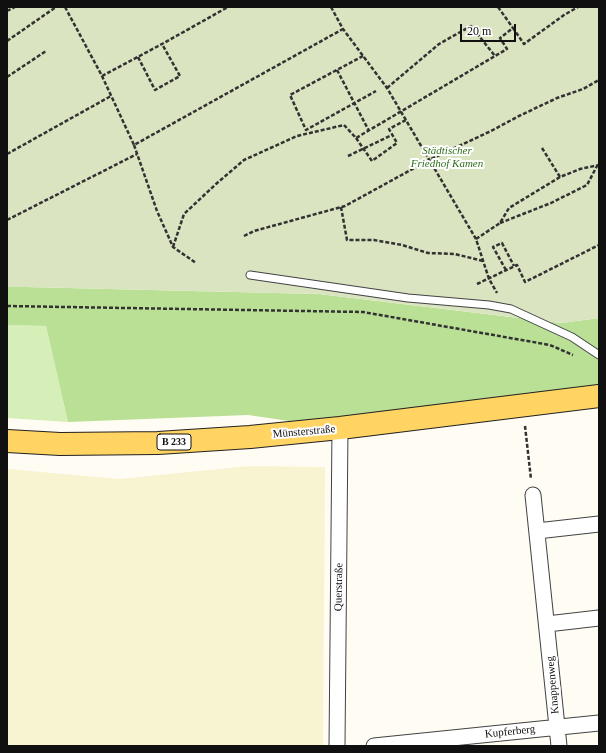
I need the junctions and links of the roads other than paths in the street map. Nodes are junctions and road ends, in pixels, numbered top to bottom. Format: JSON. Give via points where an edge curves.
{"nodes":[{"id":1,"x":250,"y":275,"type":"dead end"},
{"id":2,"x":599,"y":355,"type":"edge"},
{"id":3,"x":599,"y":396,"type":"edge"},
{"id":4,"x":340,"y":428,"type":"junction"},
{"id":5,"x":7,"y":441,"type":"edge"},
{"id":6,"x":533,"y":495,"type":"road end"},
{"id":7,"x":599,"y":524,"type":"edge"},
{"id":8,"x":537,"y":531,"type":"junction"},
{"id":9,"x":599,"y":618,"type":"edge"},
{"id":10,"x":547,"y":624,"type":"junction"},
{"id":11,"x":599,"y":723,"type":"edge"},
{"id":12,"x":557,"y":728,"type":"junction"},
{"id":13,"x":337,"y":746,"type":"edge"},
{"id":14,"x":374,"y":746,"type":"edge"},
{"id":15,"x":559,"y":746,"type":"edge"}],
"edges":[{"from":1,"to":2,"type":"lane","via":[[408,298],[511,309],[572,337]]},
{"from":3,"to":4,"type":"main road","name":"Münsterstraße","number":"B 233"},
{"from":4,"to":5,"type":"main road","name":"Münsterstraße","number":"B 233","via":[[250,437],[158,442],[60,444]]},
{"from":4,"to":13,"type":"street","name":"Querstraße"},
{"from":6,"to":8,"type":"street","name":"Knappenweg"},
{"from":7,"to":8,"type":"street"},
{"from":8,"to":10,"type":"street","name":"Knappenweg"},
{"from":9,"to":10,"type":"street"},
{"from":10,"to":12,"type":"street","name":"Knappenweg"},
{"from":11,"to":12,"type":"street","name":"Kupferberg"},
{"from":12,"to":14,"type":"street","name":"Kupferberg"},
{"from":12,"to":15,"type":"street","name":"Knappenweg"}]}
